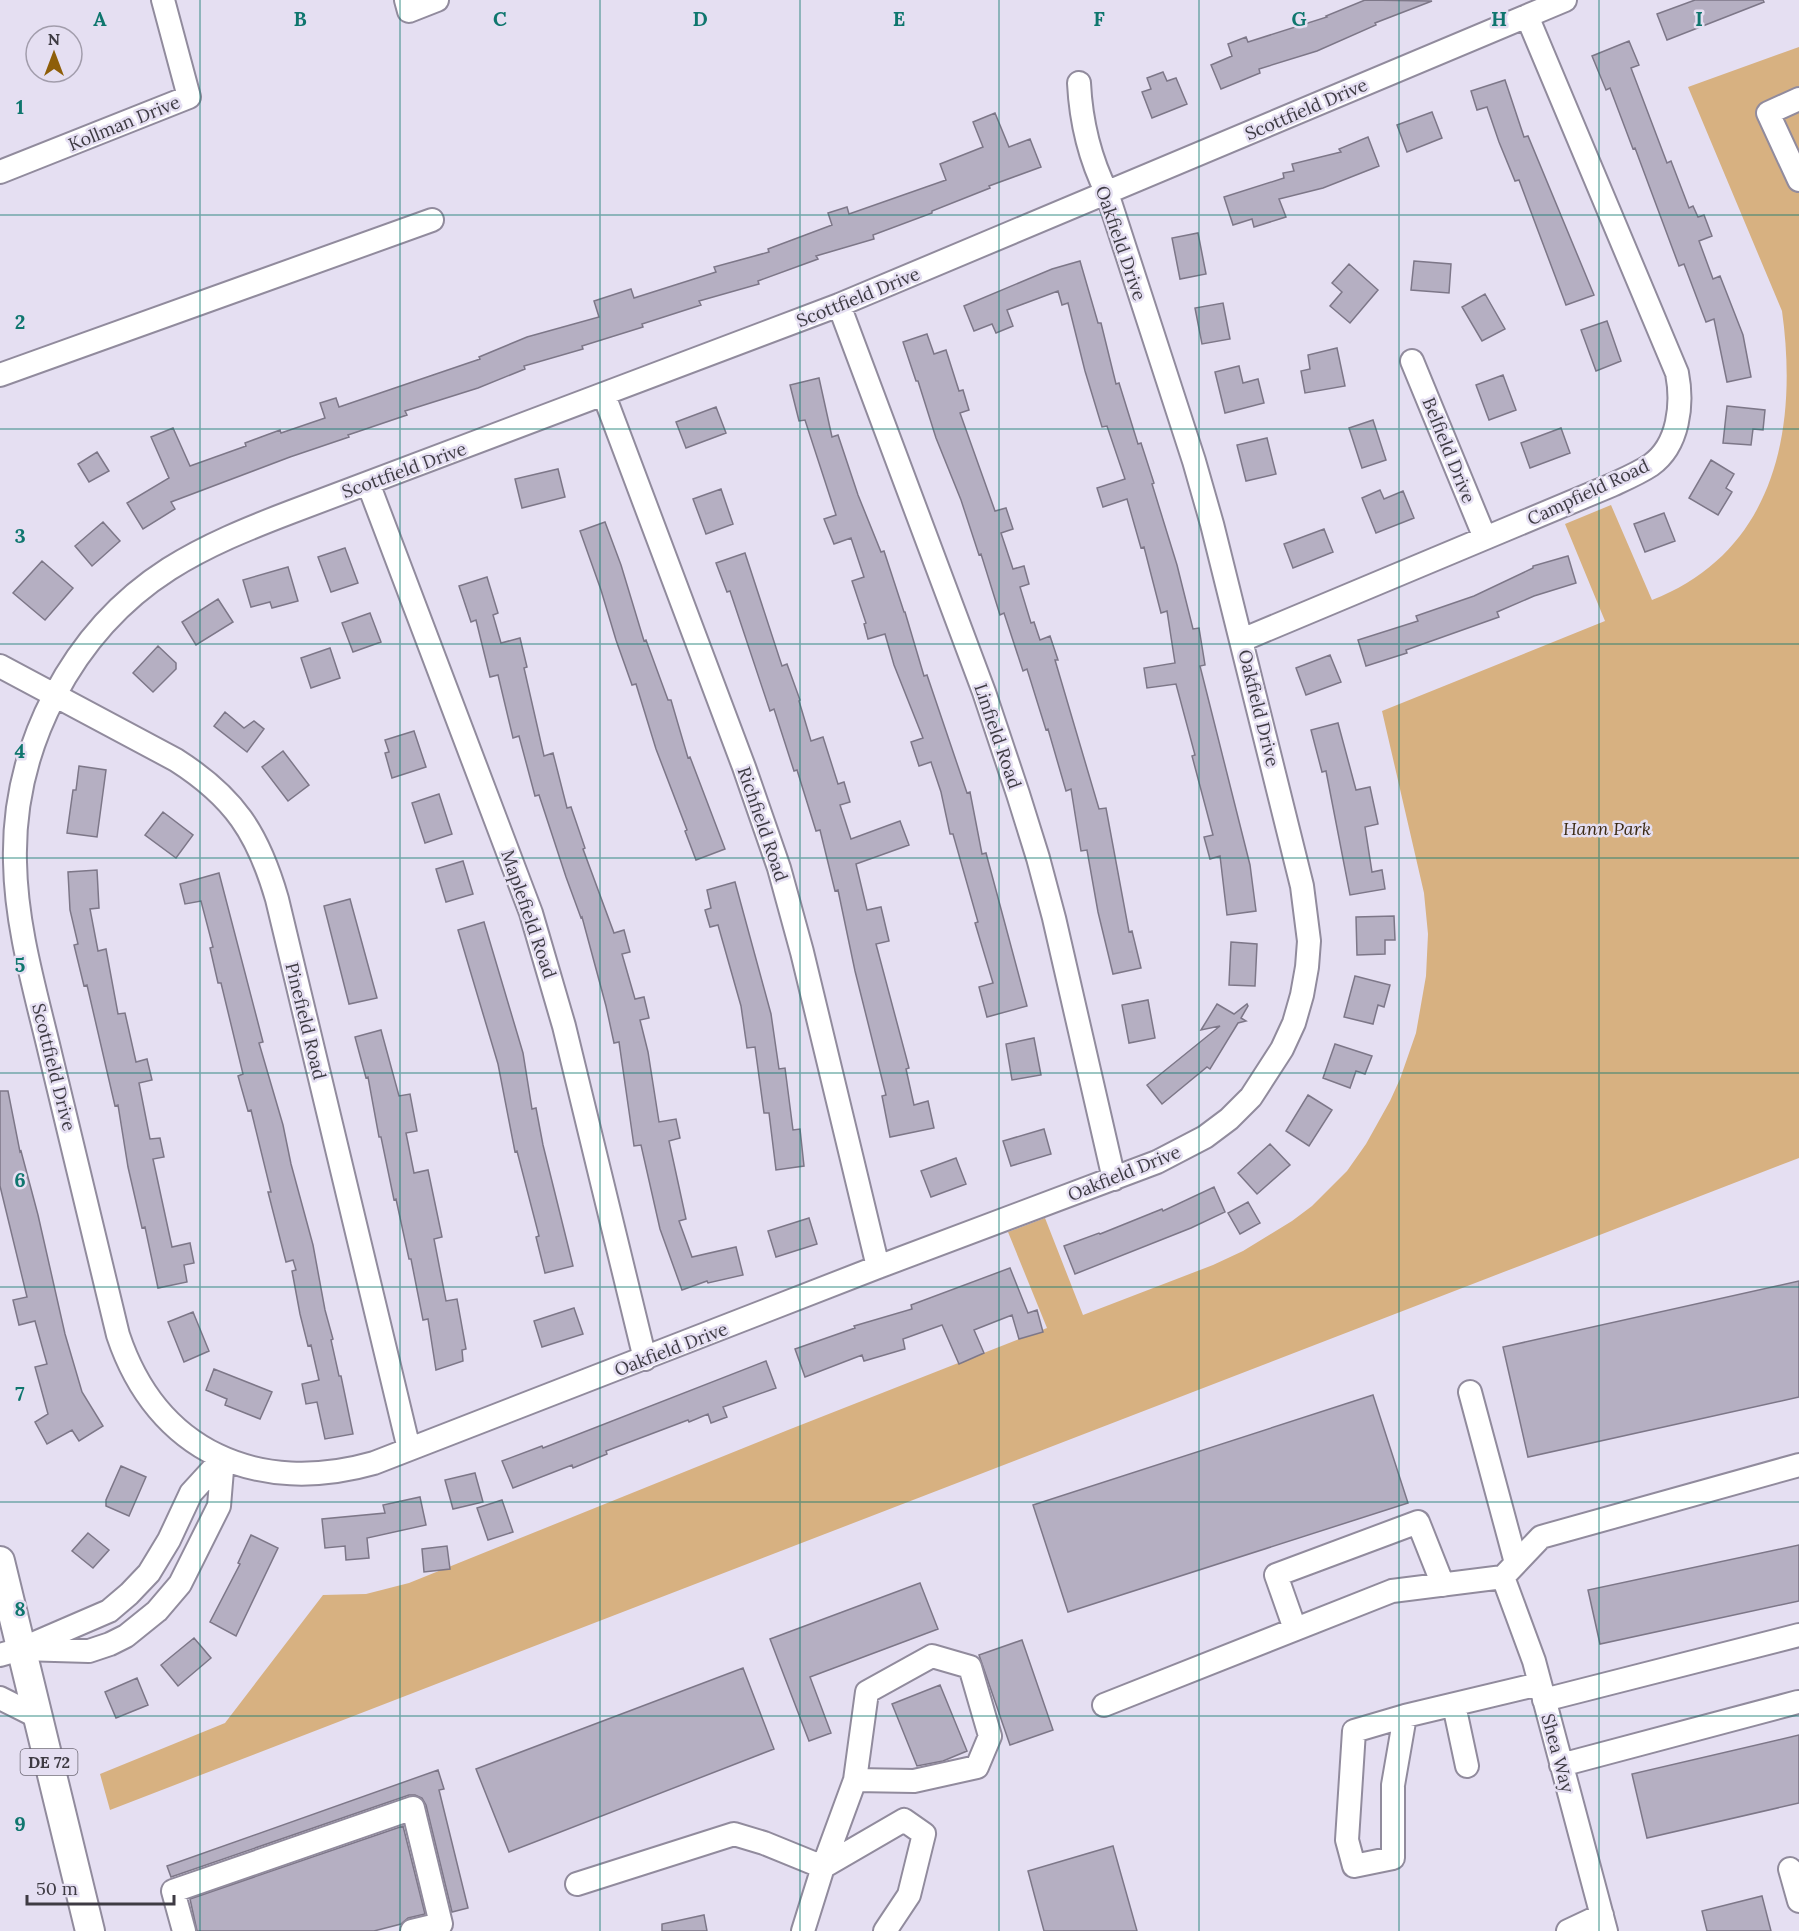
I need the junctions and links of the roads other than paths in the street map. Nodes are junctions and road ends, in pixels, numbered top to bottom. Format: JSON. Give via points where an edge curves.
{"nodes":[{"id":1,"x":163,"y":0,"type":"edge"},
{"id":2,"x":406,"y":0,"type":"edge"},
{"id":3,"x":437,"y":0,"type":"edge"},
{"id":4,"x":1565,"y":0,"type":"edge"},
{"id":5,"x":1527,"y":16,"type":"junction"},
{"id":6,"x":1079,"y":83,"type":"dead end"},
{"id":7,"x":1799,"y":99,"type":"edge"},
{"id":8,"x":0,"y":172,"type":"edge"},
{"id":9,"x":1799,"y":180,"type":"edge"},
{"id":10,"x":1107,"y":193,"type":"junction"},
{"id":11,"x":432,"y":220,"type":"dead end"},
{"id":12,"x":839,"y":305,"type":"junction"},
{"id":13,"x":1412,"y":361,"type":"dead end"},
{"id":14,"x":0,"y":375,"type":"edge"},
{"id":15,"x":604,"y":395,"type":"junction"},
{"id":16,"x":368,"y":483,"type":"junction"},
{"id":17,"x":1485,"y":538,"type":"junction"},
{"id":18,"x":1242,"y":640,"type":"junction"},
{"id":19,"x":0,"y":666,"type":"edge"},
{"id":20,"x":55,"y":695,"type":"junction"},
{"id":21,"x":1114,"y":1179,"type":"junction"},
{"id":22,"x":878,"y":1267,"type":"junction"},
{"id":23,"x":645,"y":1359,"type":"junction"},
{"id":24,"x":1470,"y":1392,"type":"dead end"},
{"id":25,"x":409,"y":1449,"type":"junction"},
{"id":26,"x":223,"y":1458,"type":"junction"},
{"id":27,"x":1799,"y":1465,"type":"edge"},
{"id":28,"x":0,"y":1561,"type":"edge"},
{"id":29,"x":1509,"y":1570,"type":"junction"},
{"id":30,"x":1443,"y":1585,"type":"junction"},
{"id":31,"x":1295,"y":1629,"type":"junction"},
{"id":32,"x":1799,"y":1635,"type":"edge"},
{"id":33,"x":11,"y":1652,"type":"edge"},
{"id":34,"x":1542,"y":1692,"type":"junction"},
{"id":35,"x":0,"y":1698,"type":"edge"},
{"id":36,"x":1798,"y":1702,"type":"edge"},
{"id":37,"x":1104,"y":1705,"type":"dead end"},
{"id":38,"x":1454,"y":1705,"type":"junction"},
{"id":39,"x":1405,"y":1716,"type":"junction"},
{"id":40,"x":38,"y":1717,"type":"junction"},
{"id":41,"x":1561,"y":1764,"type":"junction"},
{"id":42,"x":1467,"y":1766,"type":"dead end"},
{"id":43,"x":855,"y":1780,"type":"junction"},
{"id":44,"x":823,"y":1868,"type":"junction"},
{"id":45,"x":1790,"y":1869,"type":"dead end"},
{"id":46,"x":578,"y":1884,"type":"dead end"},
{"id":47,"x":1799,"y":1901,"type":"edge"},
{"id":48,"x":1604,"y":1923,"type":"edge"},
{"id":49,"x":90,"y":1931,"type":"edge"},
{"id":50,"x":183,"y":1931,"type":"edge"},
{"id":51,"x":412,"y":1931,"type":"edge"},
{"id":52,"x":803,"y":1931,"type":"edge"},
{"id":53,"x":885,"y":1931,"type":"edge"},
{"id":54,"x":1568,"y":1931,"type":"edge"}],
"edges":[{"from":1,"to":8,"type":"street","name":"Kollman Drive","via":[[189,97]]},
{"from":2,"to":3,"type":"street","via":[[409,11]]},
{"from":4,"to":5,"type":"street","name":"Scottfield Drive"},
{"from":5,"to":10,"type":"street","name":"Scottfield Drive"},
{"from":5,"to":17,"type":"street","name":"Campfield Road","via":[[1670,354],[1677,373],[1680,404],[1672,437],[1653,464]]},
{"from":6,"to":10,"type":"street","name":"Oakfield Drive","via":[[1091,159]]},
{"from":7,"to":9,"type":"street","via":[[1768,113]]},
{"from":10,"to":12,"type":"street","name":"Scottfield Drive"},
{"from":10,"to":18,"type":"street","name":"Oakfield Drive","via":[[1194,461]]},
{"from":11,"to":14,"type":"street"},
{"from":12,"to":15,"type":"street","name":"Scottfield Drive"},
{"from":12,"to":21,"type":"street","name":"Linfield Road","via":[[984,692],[1032,837]]},
{"from":13,"to":17,"type":"street","name":"Belfield Drive"},
{"from":15,"to":16,"type":"street","name":"Scottfield Drive"},
{"from":15,"to":22,"type":"street","name":"Richfield Road","via":[[776,858]]},
{"from":16,"to":20,"type":"street","name":"Scottfield Drive","via":[[227,538],[167,570],[100,628]]},
{"from":16,"to":23,"type":"street","name":"Maplefield Road","via":[[545,958]]},
{"from":17,"to":18,"type":"street","name":"Campfield Road"},
{"from":18,"to":21,"type":"street","name":"Oakfield Drive","via":[[1304,895],[1309,941],[1302,995],[1282,1049],[1251,1097],[1229,1119],[1182,1150]]},
{"from":19,"to":20,"type":"street","name":"Pinefield Road"},
{"from":20,"to":25,"type":"street","name":"Pinefield Road","via":[[202,776],[239,815],[262,855],[277,899]]},
{"from":20,"to":26,"type":"street","name":"Scottfield Drive","via":[[33,747],[19,803],[15,861],[24,943],[125,1356],[165,1419],[183,1435]]},
{"from":21,"to":22,"type":"street","name":"Oakfield Drive"},
{"from":22,"to":23,"type":"street","name":"Oakfield Drive"},
{"from":23,"to":25,"type":"street","name":"Oakfield Drive"},
{"from":24,"to":29,"type":"street","name":"Shea Way"},
{"from":25,"to":26,"type":"street","name":"Oakfield Drive","via":[[374,1464],[329,1474],[283,1473]]},
{"from":26,"to":33,"type":"street","via":[[191,1493],[159,1559],[129,1594],[109,1611]]},
{"from":26,"to":33,"type":"street","via":[[219,1506],[180,1584],[157,1611],[126,1635],[89,1651]]},
{"from":27,"to":29,"type":"street","via":[[1541,1537]]},
{"from":28,"to":33,"type":"main road","number":"DE 72"},
{"from":29,"to":30,"type":"street"},
{"from":29,"to":34,"type":"street","name":"Shea Way"},
{"from":30,"to":31,"type":"street","via":[[1392,1591]]},
{"from":30,"to":31,"type":"street","via":[[1418,1522],[1276,1575]]},
{"from":31,"to":37,"type":"street"},
{"from":32,"to":34,"type":"street"},
{"from":33,"to":40,"type":"main road","number":"DE 72"},
{"from":34,"to":38,"type":"street"},
{"from":34,"to":41,"type":"street","name":"Shea Way"},
{"from":35,"to":40,"type":"street"},
{"from":36,"to":41,"type":"street"},
{"from":38,"to":39,"type":"street"},
{"from":38,"to":42,"type":"street"},
{"from":39,"to":39,"type":"street","via":[[1354,1731],[1347,1840],[1354,1866],[1393,1858],[1393,1785]]},
{"from":40,"to":49,"type":"main road","number":"DE 72"},
{"from":41,"to":48,"type":"street","name":"Shea Way"},
{"from":43,"to":43,"type":"street","via":[[914,1781],[977,1767],[990,1737],[970,1667],[932,1656],[867,1692]]},
{"from":43,"to":44,"type":"street"},
{"from":44,"to":46,"type":"street","via":[[734,1834]]},
{"from":44,"to":52,"type":"street"},
{"from":44,"to":53,"type":"street","via":[[904,1820],[924,1834],[909,1895]]},
{"from":45,"to":47,"type":"street"},
{"from":48,"to":54,"type":"street"},
{"from":50,"to":51,"type":"street","via":[[173,1891],[413,1808],[441,1924]]}]}
